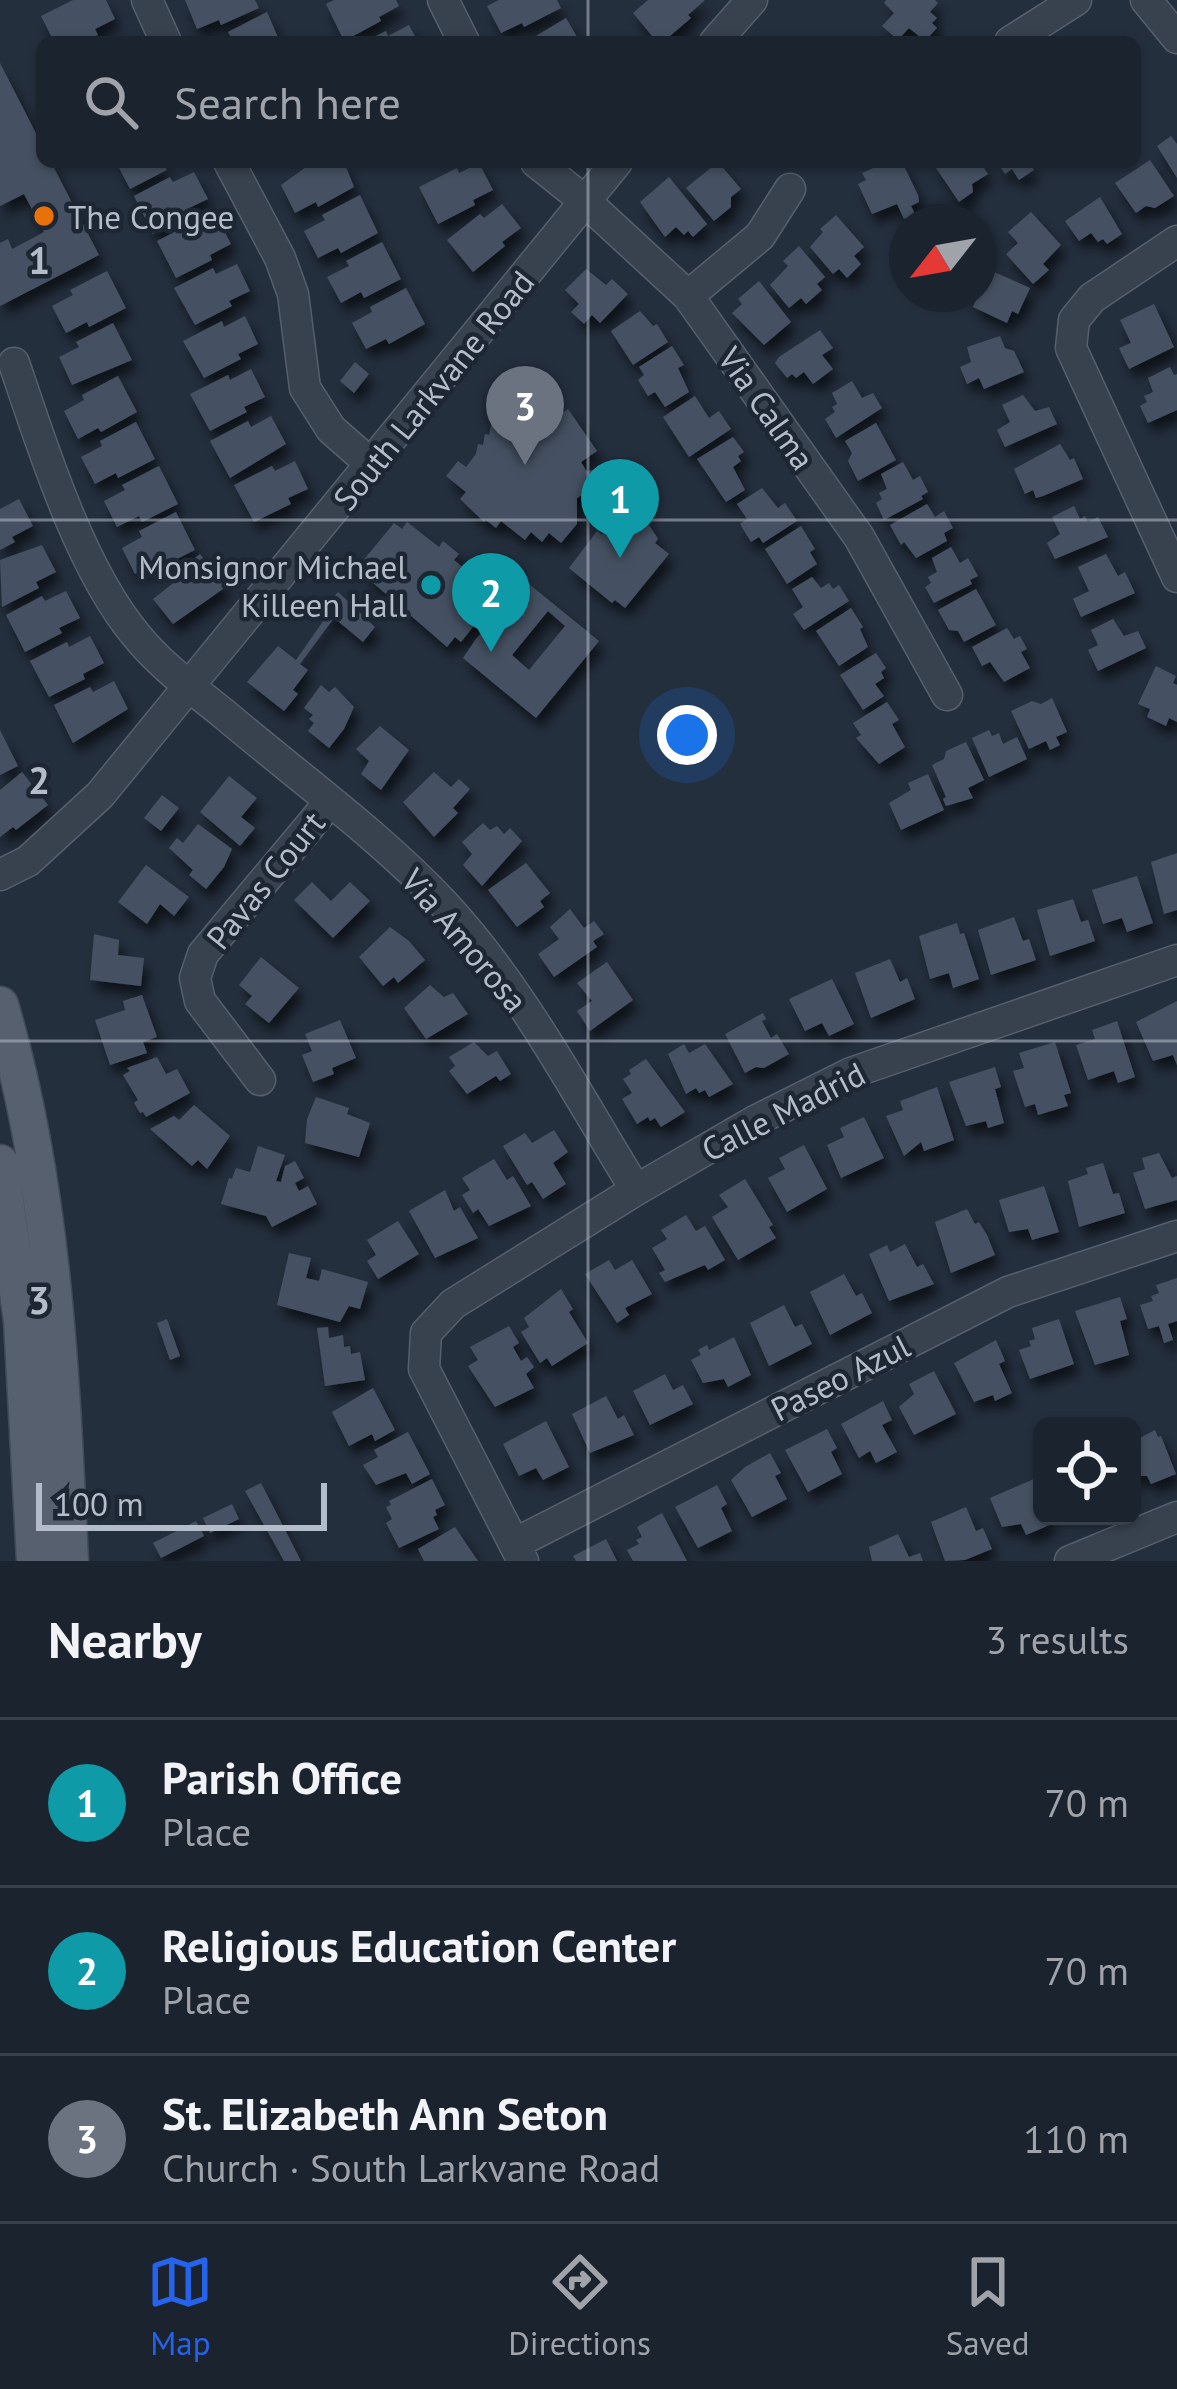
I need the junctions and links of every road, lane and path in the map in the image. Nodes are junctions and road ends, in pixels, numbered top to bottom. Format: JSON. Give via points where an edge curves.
{"nodes":[{"id":1,"x":147,"y":0,"type":"edge"},
{"id":2,"x":443,"y":0,"type":"edge"},
{"id":3,"x":752,"y":0,"type":"edge"},
{"id":4,"x":1076,"y":0,"type":"edge"},
{"id":5,"x":1146,"y":0,"type":"edge"},
{"id":6,"x":163,"y":36,"type":"edge"},
{"id":7,"x":461,"y":36,"type":"edge"},
{"id":8,"x":720,"y":36,"type":"edge"},
{"id":9,"x":1019,"y":36,"type":"edge"},
{"id":10,"x":1177,"y":38,"type":"edge"},
{"id":11,"x":233,"y":168,"type":"edge"},
{"id":12,"x":544,"y":168,"type":"edge"},
{"id":13,"x":612,"y":168,"type":"edge"},
{"id":14,"x":790,"y":189,"type":"dead end"},
{"id":15,"x":586,"y":202,"type":"junction"},
{"id":16,"x":1177,"y":241,"type":"edge"},
{"id":17,"x":688,"y":296,"type":"junction"},
{"id":18,"x":14,"y":363,"type":"dead end"},
{"id":19,"x":371,"y":465,"type":"junction"},
{"id":20,"x":1177,"y":577,"type":"edge"},
{"id":21,"x":190,"y":686,"type":"junction"},
{"id":22,"x":947,"y":695,"type":"dead end"},
{"id":23,"x":329,"y":803,"type":"junction"},
{"id":24,"x":0,"y":875,"type":"edge"},
{"id":25,"x":1177,"y":960,"type":"edge"},
{"id":26,"x":0,"y":1005,"type":"edge"},
{"id":27,"x":260,"y":1080,"type":"dead end"},
{"id":28,"x":0,"y":1163,"type":"edge"},
{"id":29,"x":636,"y":1190,"type":"junction"},
{"id":30,"x":1177,"y":1236,"type":"edge"},
{"id":31,"x":1177,"y":1517,"type":"edge"},
{"id":32,"x":518,"y":1552,"type":"edge"},
{"id":33,"x":35,"y":1561,"type":"edge"},
{"id":34,"x":70,"y":1561,"type":"edge"},
{"id":35,"x":1070,"y":1561,"type":"edge"}],
"edges":[{"from":1,"to":6,"type":"street"},
{"from":2,"to":7,"type":"street"},
{"from":3,"to":8,"type":"street"},
{"from":4,"to":9,"type":"street"},
{"from":5,"to":10,"type":"street"},
{"from":11,"to":19,"type":"street","via":[[293,294],[304,388],[331,430]]},
{"from":12,"to":15,"type":"street","name":"Via Calma"},
{"from":13,"to":15,"type":"street","name":"South Larkvane Road"},
{"from":14,"to":17,"type":"street","via":[[760,236]]},
{"from":15,"to":17,"type":"street","name":"Via Calma"},
{"from":15,"to":19,"type":"street","name":"South Larkvane Road"},
{"from":16,"to":20,"type":"street","via":[[1092,298],[1074,320],[1071,348]]},
{"from":17,"to":22,"type":"street","name":"Via Calma","via":[[859,537]]},
{"from":18,"to":21,"type":"street","name":"Via Amorosa","via":[[50,473],[100,578],[136,635]]},
{"from":19,"to":21,"type":"street","name":"South Larkvane Road"},
{"from":21,"to":23,"type":"street","name":"Via Amorosa"},
{"from":21,"to":24,"type":"street","name":"South Larkvane Road","via":[[100,796],[28,861]]},
{"from":23,"to":27,"type":"street","name":"Pavas Court","via":[[203,954],[195,979],[200,1001]]},
{"from":23,"to":29,"type":"street","name":"Via Amorosa","via":[[458,922],[523,1005]]},
{"from":25,"to":29,"type":"street","name":"Calle Madrid","via":[[851,1073]]},
{"from":26,"to":34,"type":"main road","via":[[26,1099],[59,1319]]},
{"from":28,"to":33,"type":"main road","via":[[22,1321]]},
{"from":29,"to":32,"type":"street","name":"Calle Madrid","via":[[453,1304],[426,1333],[424,1369]]},
{"from":30,"to":32,"type":"street","name":"Paseo Azul","via":[[1008,1292]]},
{"from":31,"to":35,"type":"street"}]}
